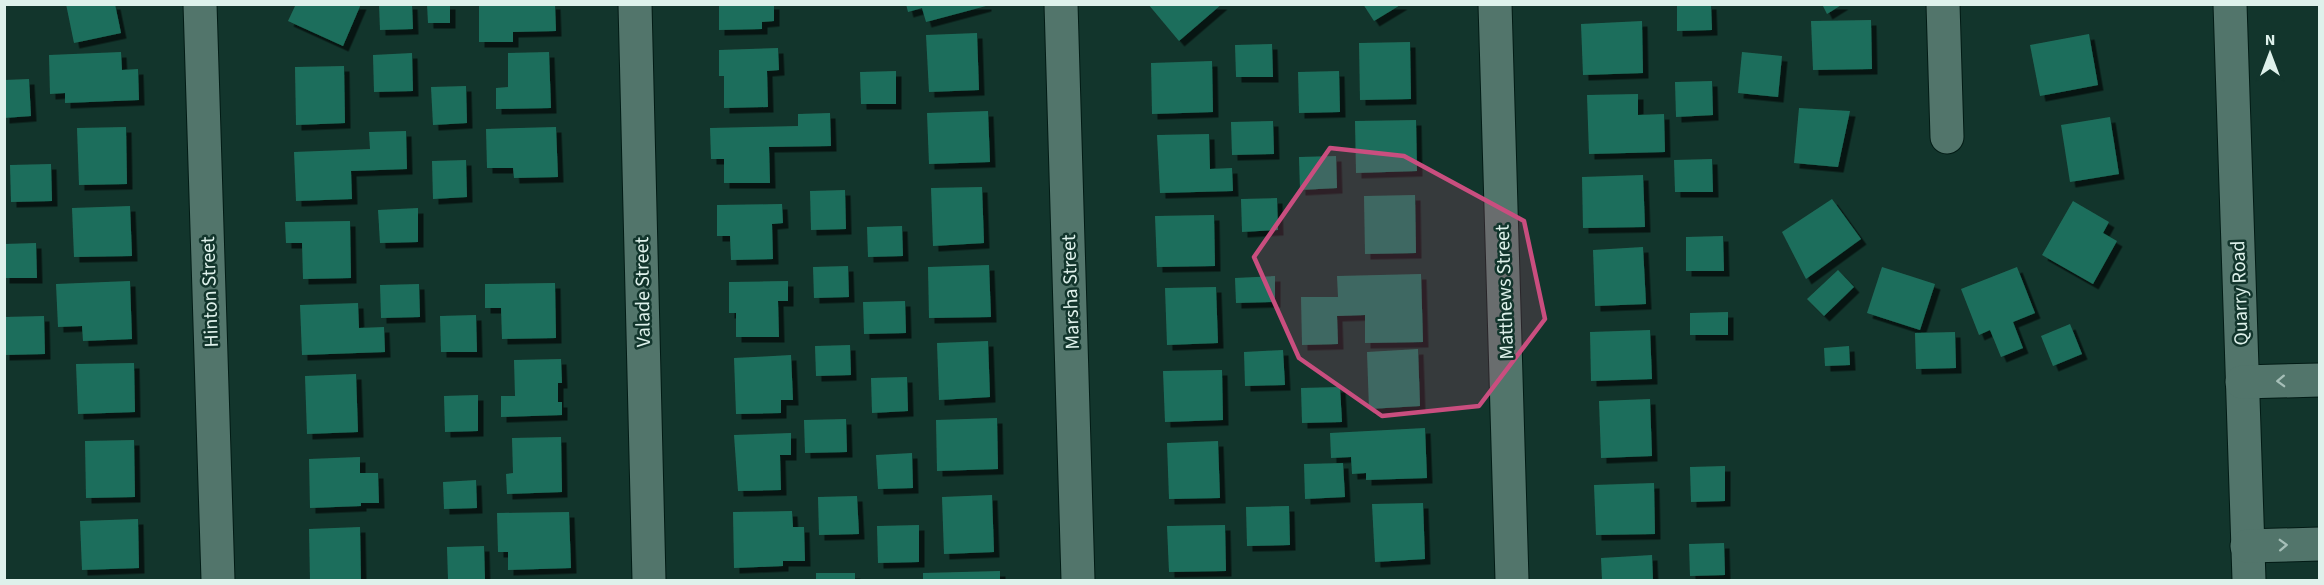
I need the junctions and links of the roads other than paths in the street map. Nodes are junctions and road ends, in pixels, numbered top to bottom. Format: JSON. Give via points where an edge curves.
{"nodes":[{"id":1,"x":200,"y":4,"type":"edge"},
{"id":2,"x":635,"y":4,"type":"edge"},
{"id":3,"x":1061,"y":4,"type":"edge"},
{"id":4,"x":1495,"y":4,"type":"edge"},
{"id":5,"x":1943,"y":4,"type":"edge"},
{"id":6,"x":2230,"y":4,"type":"edge"},
{"id":7,"x":1947,"y":137,"type":"dead end"},
{"id":8,"x":2319,"y":380,"type":"edge"},
{"id":9,"x":2242,"y":382,"type":"junction"},
{"id":10,"x":2319,"y":544,"type":"edge"},
{"id":11,"x":2247,"y":546,"type":"junction"},
{"id":12,"x":218,"y":580,"type":"edge"},
{"id":13,"x":649,"y":580,"type":"edge"},
{"id":14,"x":1078,"y":580,"type":"edge"},
{"id":15,"x":1512,"y":580,"type":"edge"},
{"id":16,"x":2248,"y":580,"type":"edge"}],
"edges":[{"from":1,"to":12,"type":"street","name":"Hinton Street"},
{"from":2,"to":13,"type":"street","name":"Valade Street"},
{"from":3,"to":14,"type":"street","name":"Marsha Street"},
{"from":4,"to":15,"type":"street","name":"Matthews Street"},
{"from":5,"to":7,"type":"street"},
{"from":6,"to":9,"type":"street","name":"Quarry Road"},
{"from":8,"to":9,"type":"street","one_way":true},
{"from":9,"to":11,"type":"street","name":"Quarry Road"},
{"from":11,"to":10,"type":"street","one_way":true},
{"from":11,"to":16,"type":"street","name":"Quarry Road"}]}
